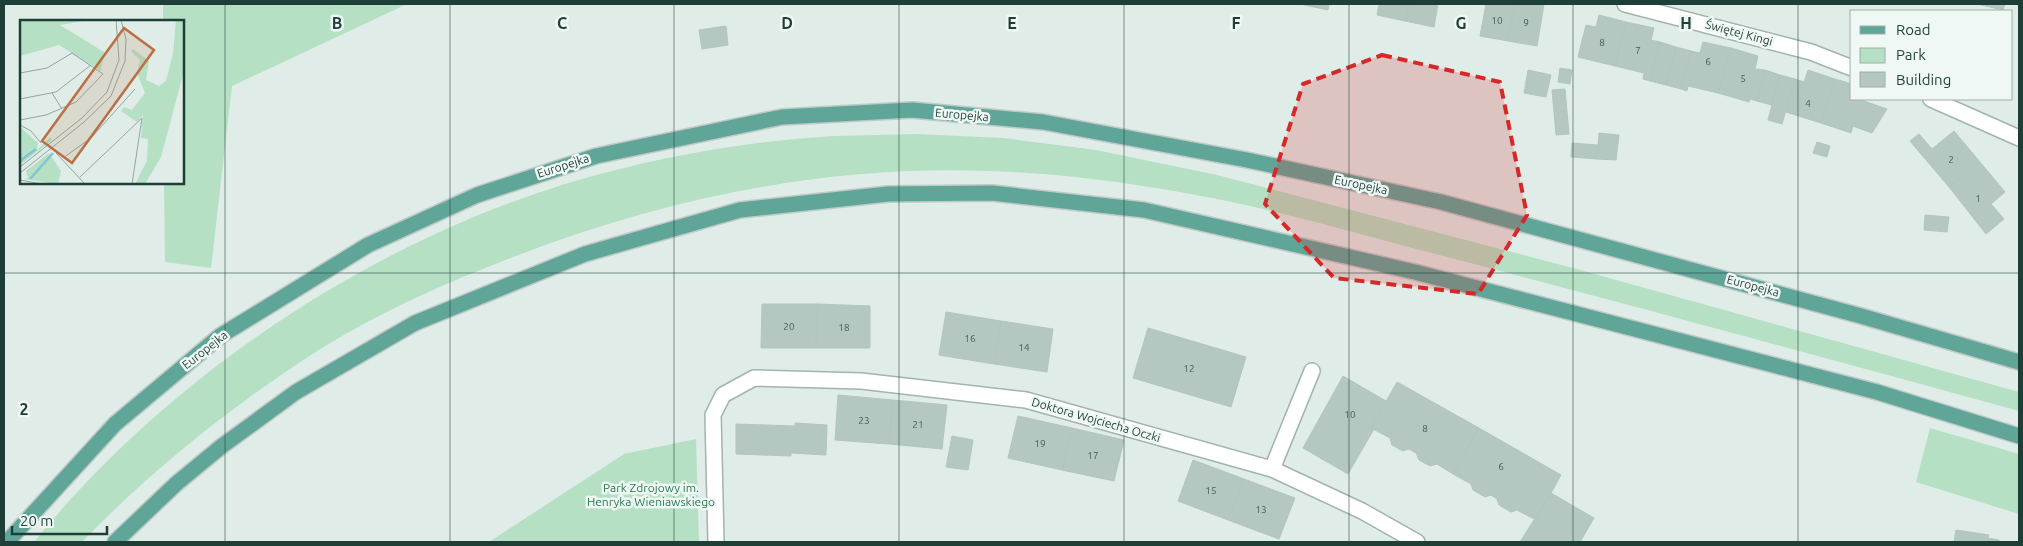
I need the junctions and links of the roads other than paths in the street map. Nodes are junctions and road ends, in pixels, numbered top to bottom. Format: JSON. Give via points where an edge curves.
{"nodes":[{"id":1,"x":1625,"y":4,"type":"edge"},
{"id":2,"x":1850,"y":67,"type":"edge"},
{"id":3,"x":1932,"y":100,"type":"edge"},
{"id":4,"x":2019,"y":138,"type":"edge"},
{"id":5,"x":2019,"y":362,"type":"edge"},
{"id":6,"x":1312,"y":372,"type":"dead end"},
{"id":7,"x":2019,"y":436,"type":"edge"},
{"id":8,"x":1272,"y":469,"type":"junction"},
{"id":9,"x":7,"y":542,"type":"edge"},
{"id":10,"x":115,"y":542,"type":"edge"},
{"id":11,"x":716,"y":542,"type":"edge"},
{"id":12,"x":1418,"y":542,"type":"edge"}],
"edges":[{"from":1,"to":2,"type":"street","name":"Świętej Kingi","via":[[1811,52]]},
{"from":3,"to":4,"type":"street"},
{"from":5,"to":9,"type":"main road","name":"Europejka","via":[[1451,204],[1247,160],[1034,121],[912,110],[782,117],[596,156],[477,195],[368,246],[220,336],[115,424]]},
{"from":6,"to":8,"type":"street"},
{"from":7,"to":10,"type":"main road","via":[[1867,390],[1415,272],[1144,210],[992,193],[888,194],[740,210],[584,254],[415,324],[296,392],[222,446]]},
{"from":8,"to":11,"type":"street","name":"Doktora Wojciecha Oczki","via":[[1026,400],[861,381],[754,378],[723,395],[713,415]]},
{"from":8,"to":12,"type":"street","name":"Doktora Wojciecha Oczki","via":[[1362,511]]}]}
